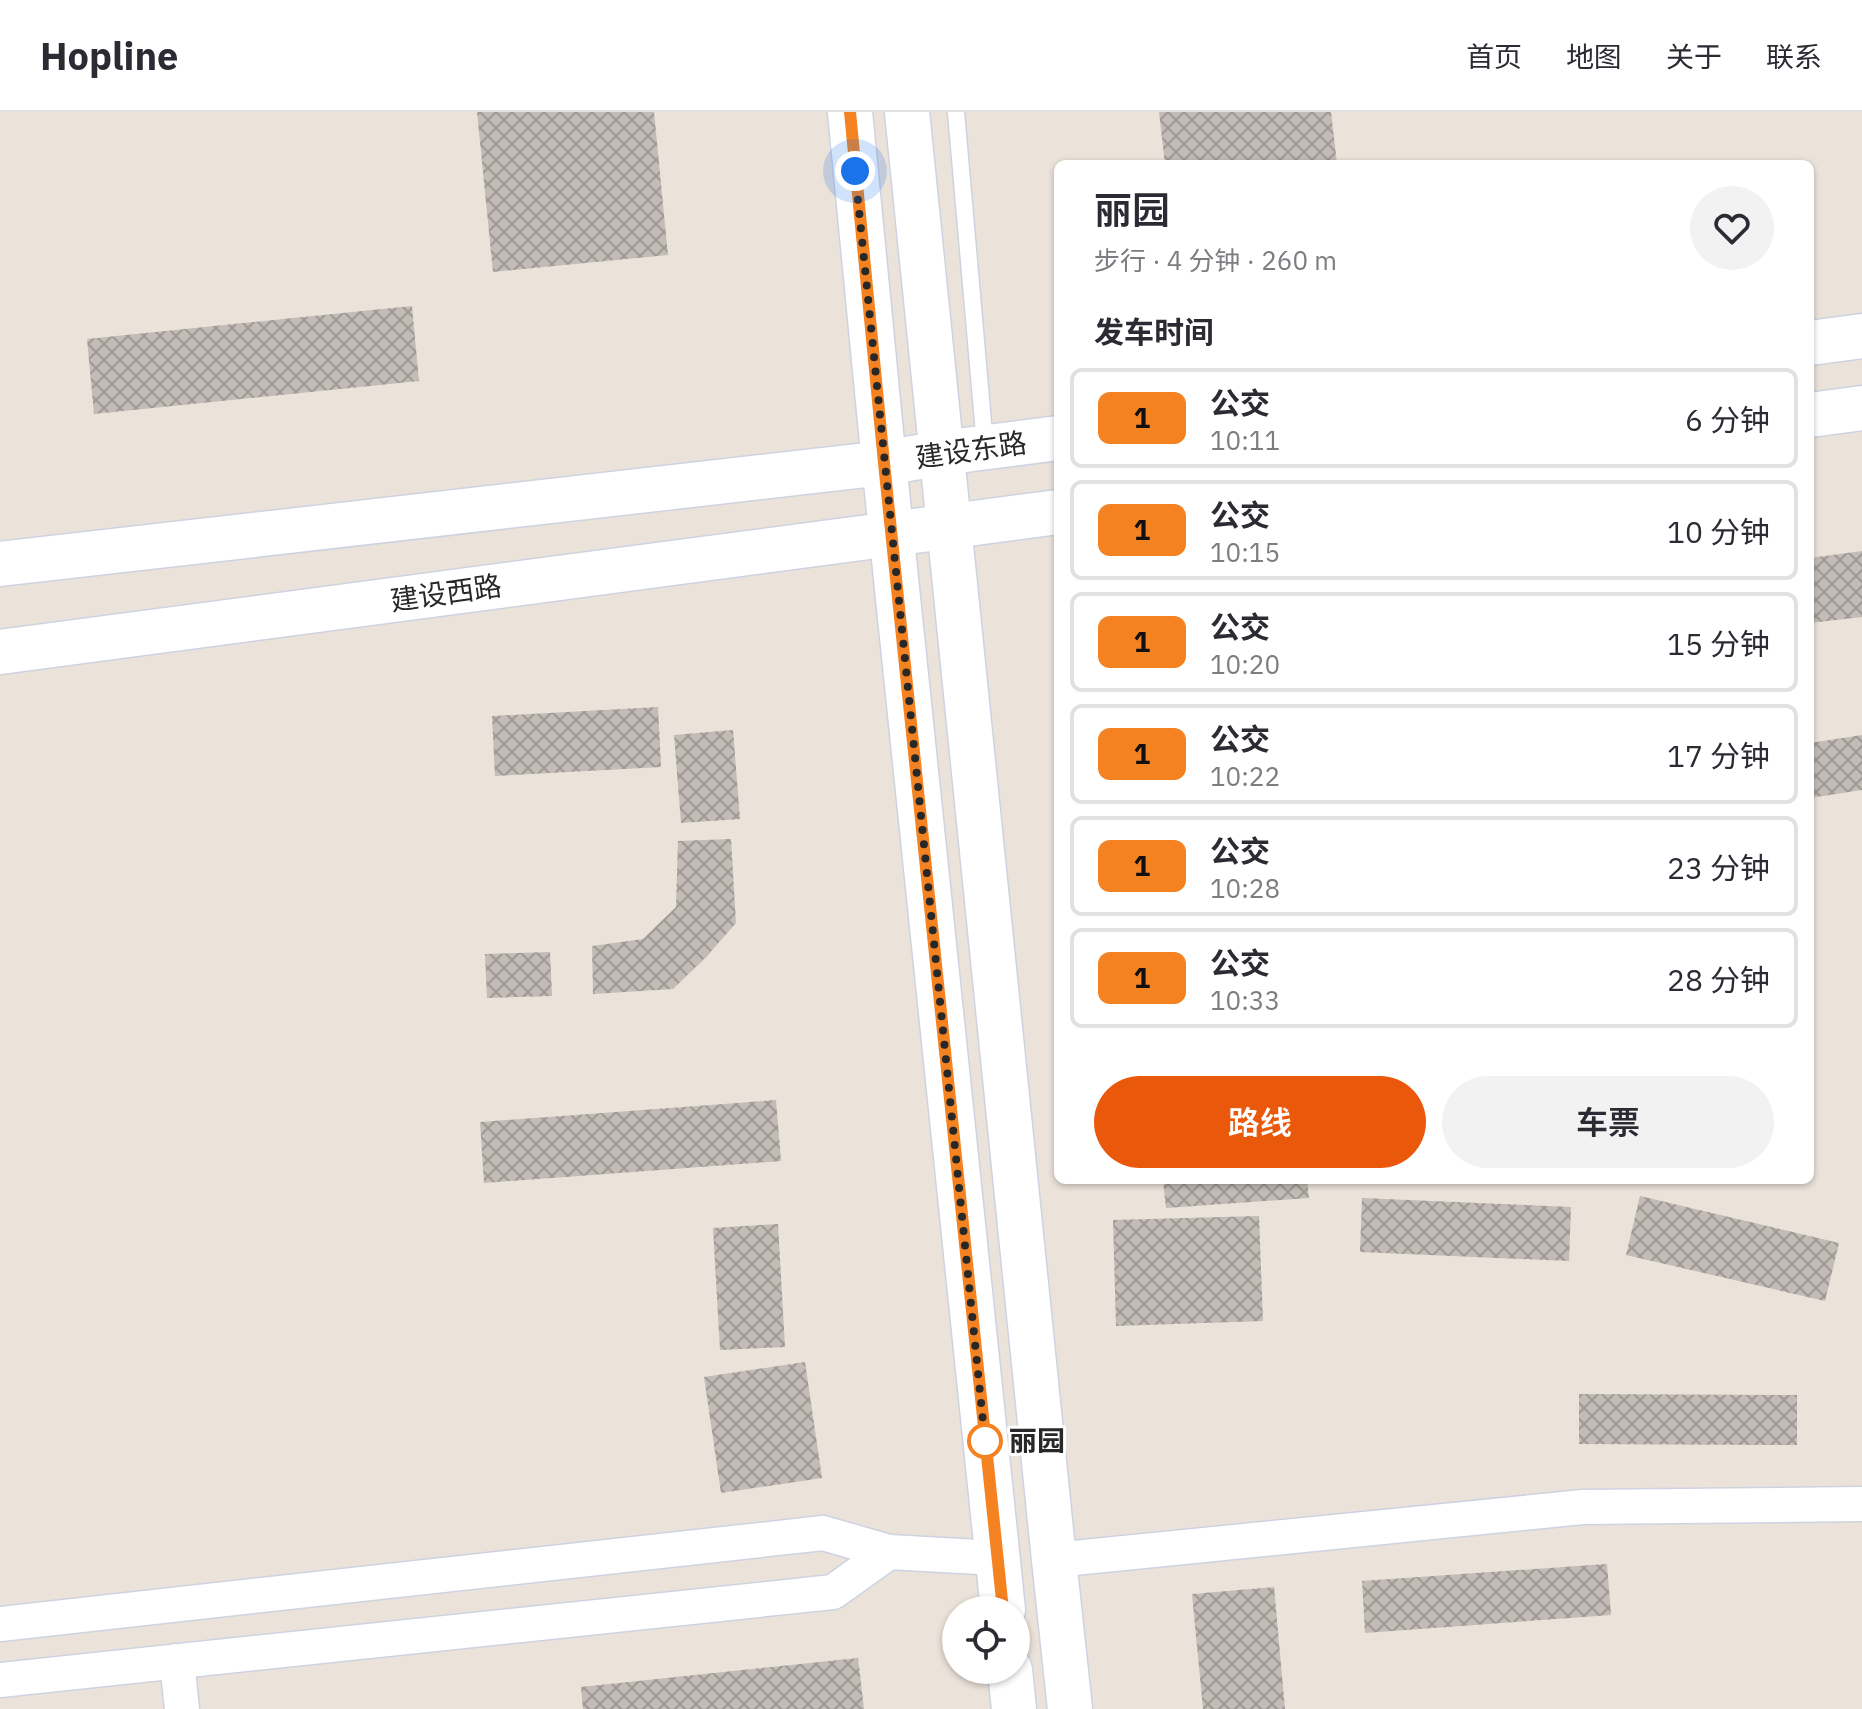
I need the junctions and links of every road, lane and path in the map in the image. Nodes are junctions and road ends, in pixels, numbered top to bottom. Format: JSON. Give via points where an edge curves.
{"nodes":[{"id":1,"x":850,"y":112,"type":"edge"},
{"id":2,"x":907,"y":112,"type":"edge"},
{"id":3,"x":956,"y":112,"type":"edge"},
{"id":4,"x":1862,"y":336,"type":"edge"},
{"id":5,"x":1814,"y":342,"type":"edge"},
{"id":6,"x":1862,"y":408,"type":"edge"},
{"id":7,"x":1814,"y":414,"type":"edge"},
{"id":8,"x":1054,"y":439,"type":"edge"},
{"id":9,"x":985,"y":448,"type":"junction"},
{"id":10,"x":942,"y":453,"type":"junction"},
{"id":11,"x":884,"y":463,"type":"junction"},
{"id":12,"x":1054,"y":513,"type":"edge"},
{"id":13,"x":949,"y":526,"type":"junction"},
{"id":14,"x":892,"y":533,"type":"junction"},
{"id":15,"x":0,"y":564,"type":"edge"},
{"id":16,"x":0,"y":652,"type":"edge"},
{"id":17,"x":1862,"y":1504,"type":"edge"},
{"id":18,"x":889,"y":1552,"type":"junction"},
{"id":19,"x":997,"y":1558,"type":"junction"},
{"id":20,"x":1054,"y":1560,"type":"junction"},
{"id":21,"x":1001,"y":1596,"type":"edge"},
{"id":22,"x":0,"y":1624,"type":"edge"},
{"id":23,"x":177,"y":1661,"type":"junction"},
{"id":24,"x":0,"y":1680,"type":"edge"},
{"id":25,"x":1011,"y":1684,"type":"edge"},
{"id":26,"x":182,"y":1709,"type":"edge"},
{"id":27,"x":1014,"y":1709,"type":"edge"},
{"id":28,"x":1070,"y":1709,"type":"edge"}],
"edges":[{"from":1,"to":11,"type":"main road"},
{"from":2,"to":10,"type":"main road"},
{"from":3,"to":9,"type":"lane"},
{"from":4,"to":5,"type":"main road"},
{"from":6,"to":7,"type":"main road"},
{"from":8,"to":9,"type":"main road","name":"建设东路"},
{"from":9,"to":10,"type":"main road","name":"建设东路"},
{"from":10,"to":11,"type":"main road","name":"建设东路"},
{"from":10,"to":13,"type":"main road"},
{"from":11,"to":14,"type":"main road"},
{"from":11,"to":15,"type":"main road"},
{"from":12,"to":13,"type":"main road"},
{"from":13,"to":14,"type":"main road"},
{"from":13,"to":20,"type":"main road"},
{"from":14,"to":16,"type":"main road","name":"建设西路"},
{"from":14,"to":19,"type":"main road"},
{"from":17,"to":20,"type":"street","via":[[1583,1507]]},
{"from":18,"to":19,"type":"street"},
{"from":18,"to":22,"type":"street","via":[[823,1533]]},
{"from":18,"to":23,"type":"street","via":[[833,1592]]},
{"from":19,"to":21,"type":"main road"},
{"from":20,"to":28,"type":"main road"},
{"from":23,"to":24,"type":"street"},
{"from":23,"to":26,"type":"street"},
{"from":25,"to":27,"type":"main road"}]}
